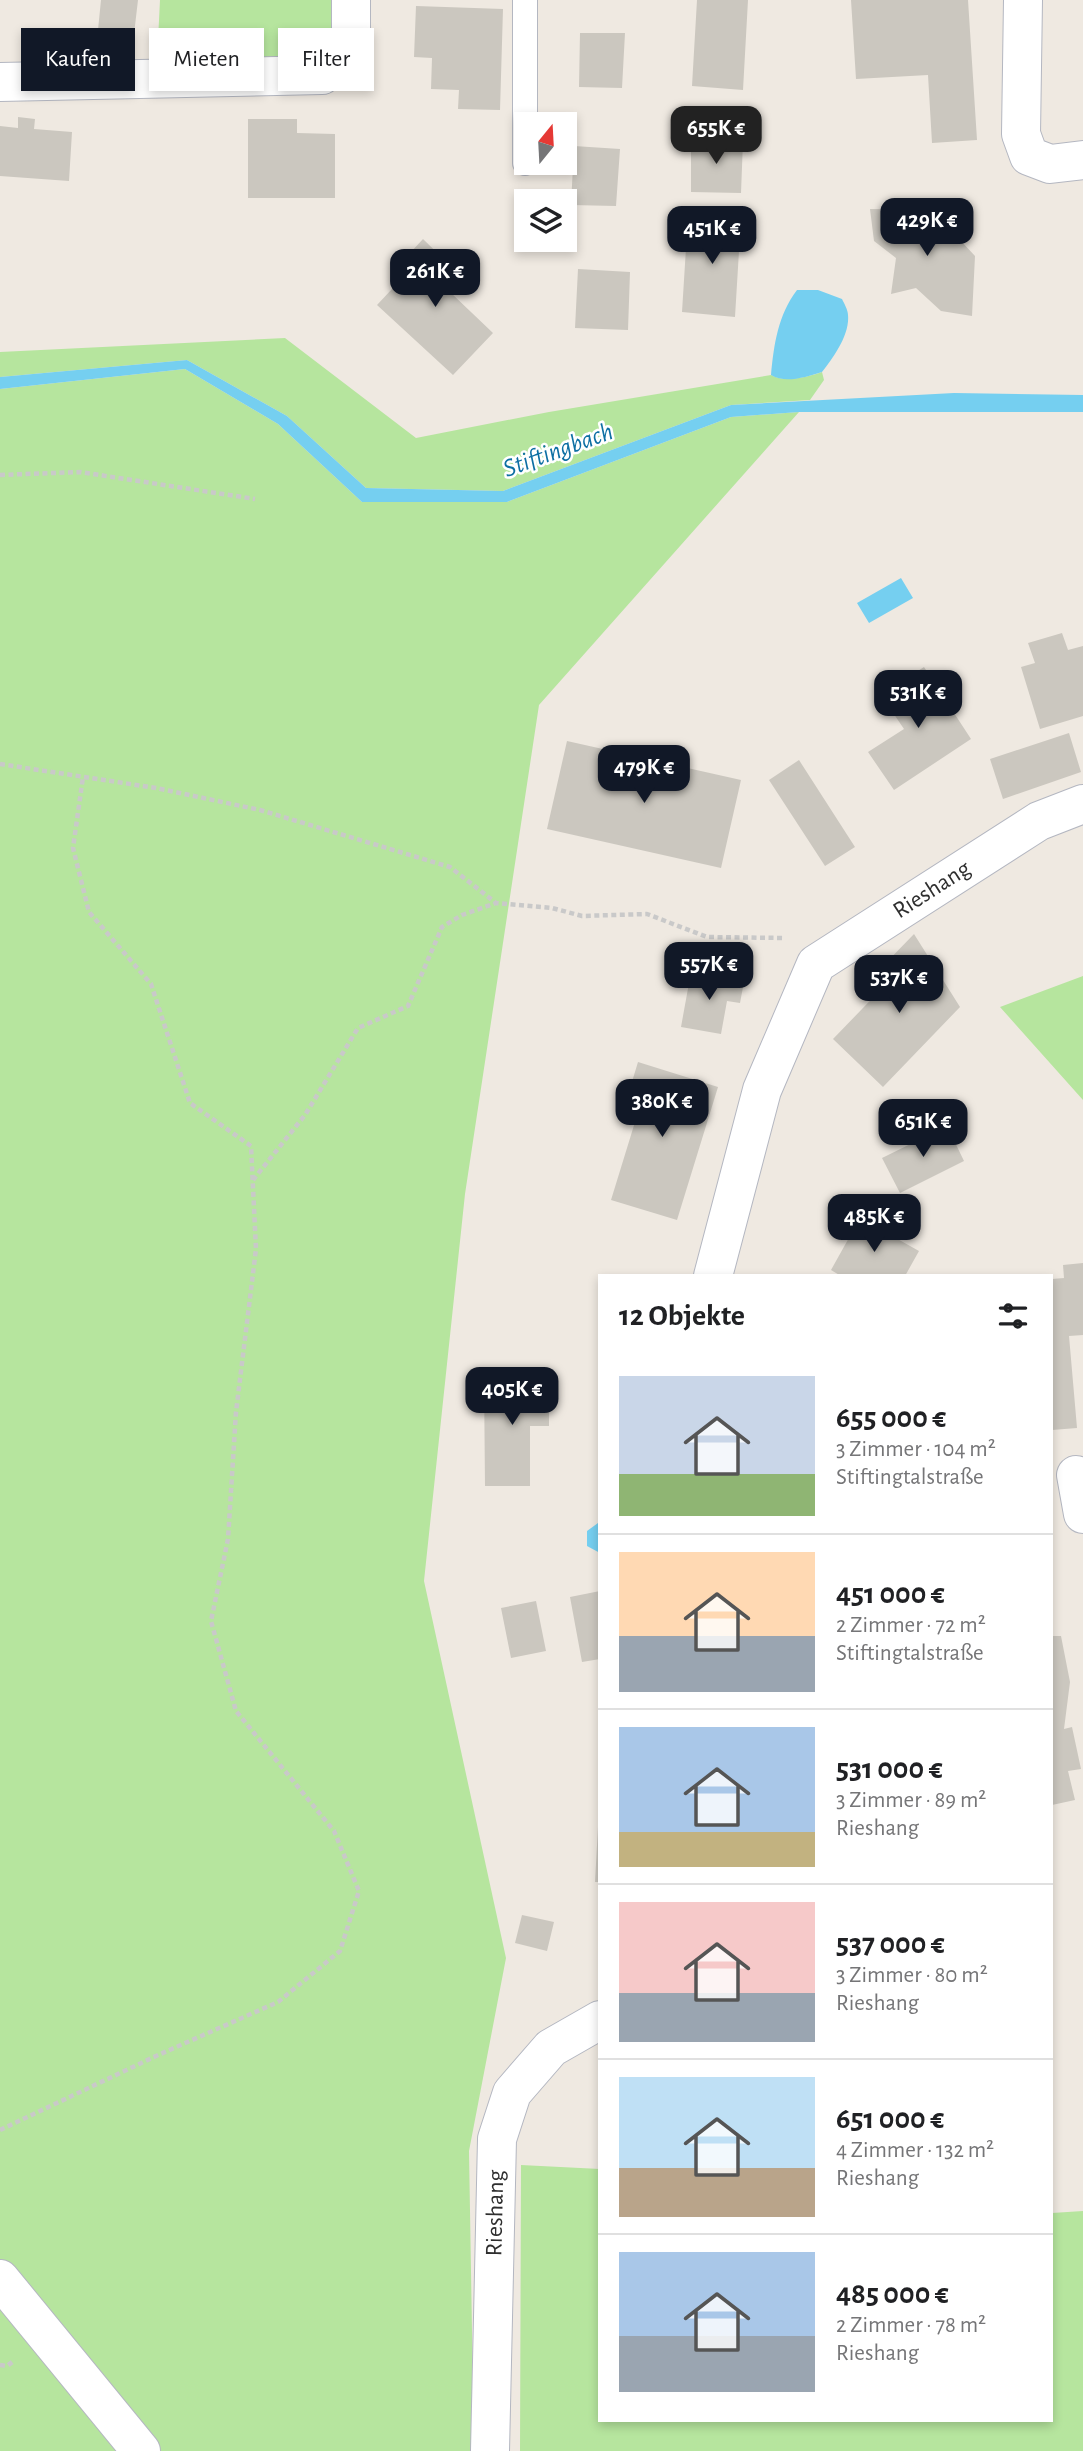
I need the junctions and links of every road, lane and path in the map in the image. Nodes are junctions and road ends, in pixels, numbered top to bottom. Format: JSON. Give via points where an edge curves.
{"nodes":[{"id":1,"x":351,"y":0,"type":"edge"},
{"id":2,"x":525,"y":0,"type":"edge"},
{"id":3,"x":1023,"y":0,"type":"edge"},
{"id":4,"x":0,"y":82,"type":"edge"},
{"id":5,"x":525,"y":112,"type":"edge"},
{"id":6,"x":1083,"y":160,"type":"edge"},
{"id":7,"x":0,"y":475,"type":"edge"},
{"id":8,"x":255,"y":499,"type":"dead end"},
{"id":9,"x":0,"y":764,"type":"edge"},
{"id":10,"x":83,"y":777,"type":"junction"},
{"id":11,"x":1083,"y":804,"type":"edge"},
{"id":12,"x":496,"y":902,"type":"junction"},
{"id":13,"x":846,"y":945,"type":"junction"},
{"id":14,"x":253,"y":1180,"type":"junction"},
{"id":15,"x":714,"y":1274,"type":"edge"},
{"id":16,"x":1076,"y":1475,"type":"dead end"},
{"id":17,"x":1083,"y":1514,"type":"edge"},
{"id":18,"x":598,"y":2021,"type":"edge"},
{"id":19,"x":0,"y":2130,"type":"edge"},
{"id":20,"x":0,"y":2279,"type":"edge"},
{"id":21,"x":141,"y":2451,"type":"edge"},
{"id":22,"x":490,"y":2451,"type":"edge"}],
"edges":[{"from":1,"to":4,"type":"street","via":[[351,47],[322,75]]},
{"from":2,"to":5,"type":"lane"},
{"from":3,"to":6,"type":"street","via":[[1021,134],[1029,156],[1050,164]]},
{"from":7,"to":8,"type":"path","via":[[80,472]]},
{"from":9,"to":10,"type":"path"},
{"from":10,"to":12,"type":"path","via":[[260,810],[450,867]]},
{"from":10,"to":14,"type":"path","via":[[73,848],[89,912],[150,984],[190,1103],[251,1146]]},
{"from":11,"to":13,"type":"street","name":"Rieshang","via":[[1039,821]]},
{"from":12,"to":13,"type":"path","via":[[582,915],[647,914],[707,937]]},
{"from":12,"to":14,"type":"path","via":[[442,927],[408,1006],[358,1028],[305,1115]]},
{"from":13,"to":15,"type":"street","name":"Rieshang","via":[[816,964],[762,1090]]},
{"from":14,"to":19,"type":"path","via":[[256,1249],[236,1412],[228,1539],[211,1621],[236,1711],[334,1831],[359,1891],[340,1951],[278,2002]]},
{"from":16,"to":17,"type":"street"},
{"from":18,"to":22,"type":"street","name":"Rieshang","via":[[551,2048],[512,2092],[496,2139]]},
{"from":20,"to":21,"type":"street"}]}
